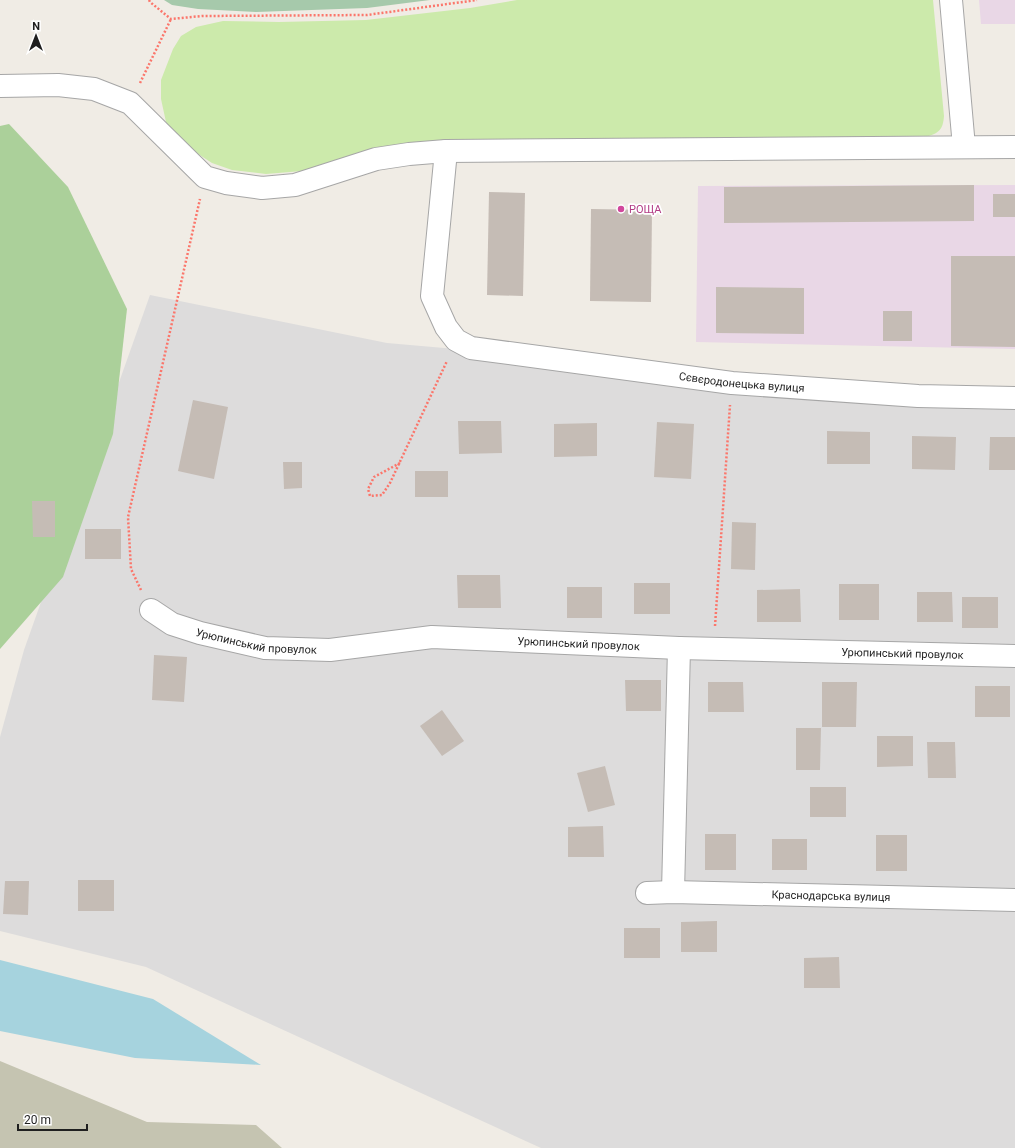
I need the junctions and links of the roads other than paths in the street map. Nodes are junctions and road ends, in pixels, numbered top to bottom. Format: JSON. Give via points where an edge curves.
{"nodes":[{"id":1,"x":951,"y":0,"type":"edge"},
{"id":2,"x":0,"y":86,"type":"edge"},
{"id":3,"x":964,"y":147,"type":"junction"},
{"id":4,"x":1015,"y":147,"type":"edge"},
{"id":5,"x":446,"y":151,"type":"junction"},
{"id":6,"x":1015,"y":398,"type":"edge"},
{"id":7,"x":151,"y":610,"type":"road end"},
{"id":8,"x":679,"y":648,"type":"junction"},
{"id":9,"x":1015,"y":656,"type":"edge"},
{"id":10,"x":673,"y":892,"type":"junction"},
{"id":11,"x":647,"y":893,"type":"dead end"},
{"id":12,"x":1015,"y":900,"type":"edge"}],
"edges":[{"from":1,"to":3,"type":"street"},
{"from":2,"to":5,"type":"street","via":[[58,85],[94,89],[130,103],[205,177],[226,183],[262,188],[295,185],[376,159]]},
{"from":3,"to":4,"type":"street"},
{"from":3,"to":5,"type":"street"},
{"from":5,"to":6,"type":"street","name":"Сєвєродонецька вулиця","via":[[432,296],[446,327],[464,344],[732,383],[918,396]]},
{"from":7,"to":8,"type":"street","name":"Урюпинський провулок","via":[[172,624],[265,648],[330,650],[432,637]]},
{"from":8,"to":9,"type":"street","name":"Урюпинський провулок"},
{"from":8,"to":10,"type":"street"},
{"from":10,"to":11,"type":"street","name":"Краснодарська вулиця"},
{"from":10,"to":12,"type":"street","name":"Краснодарська вулиця"}]}
